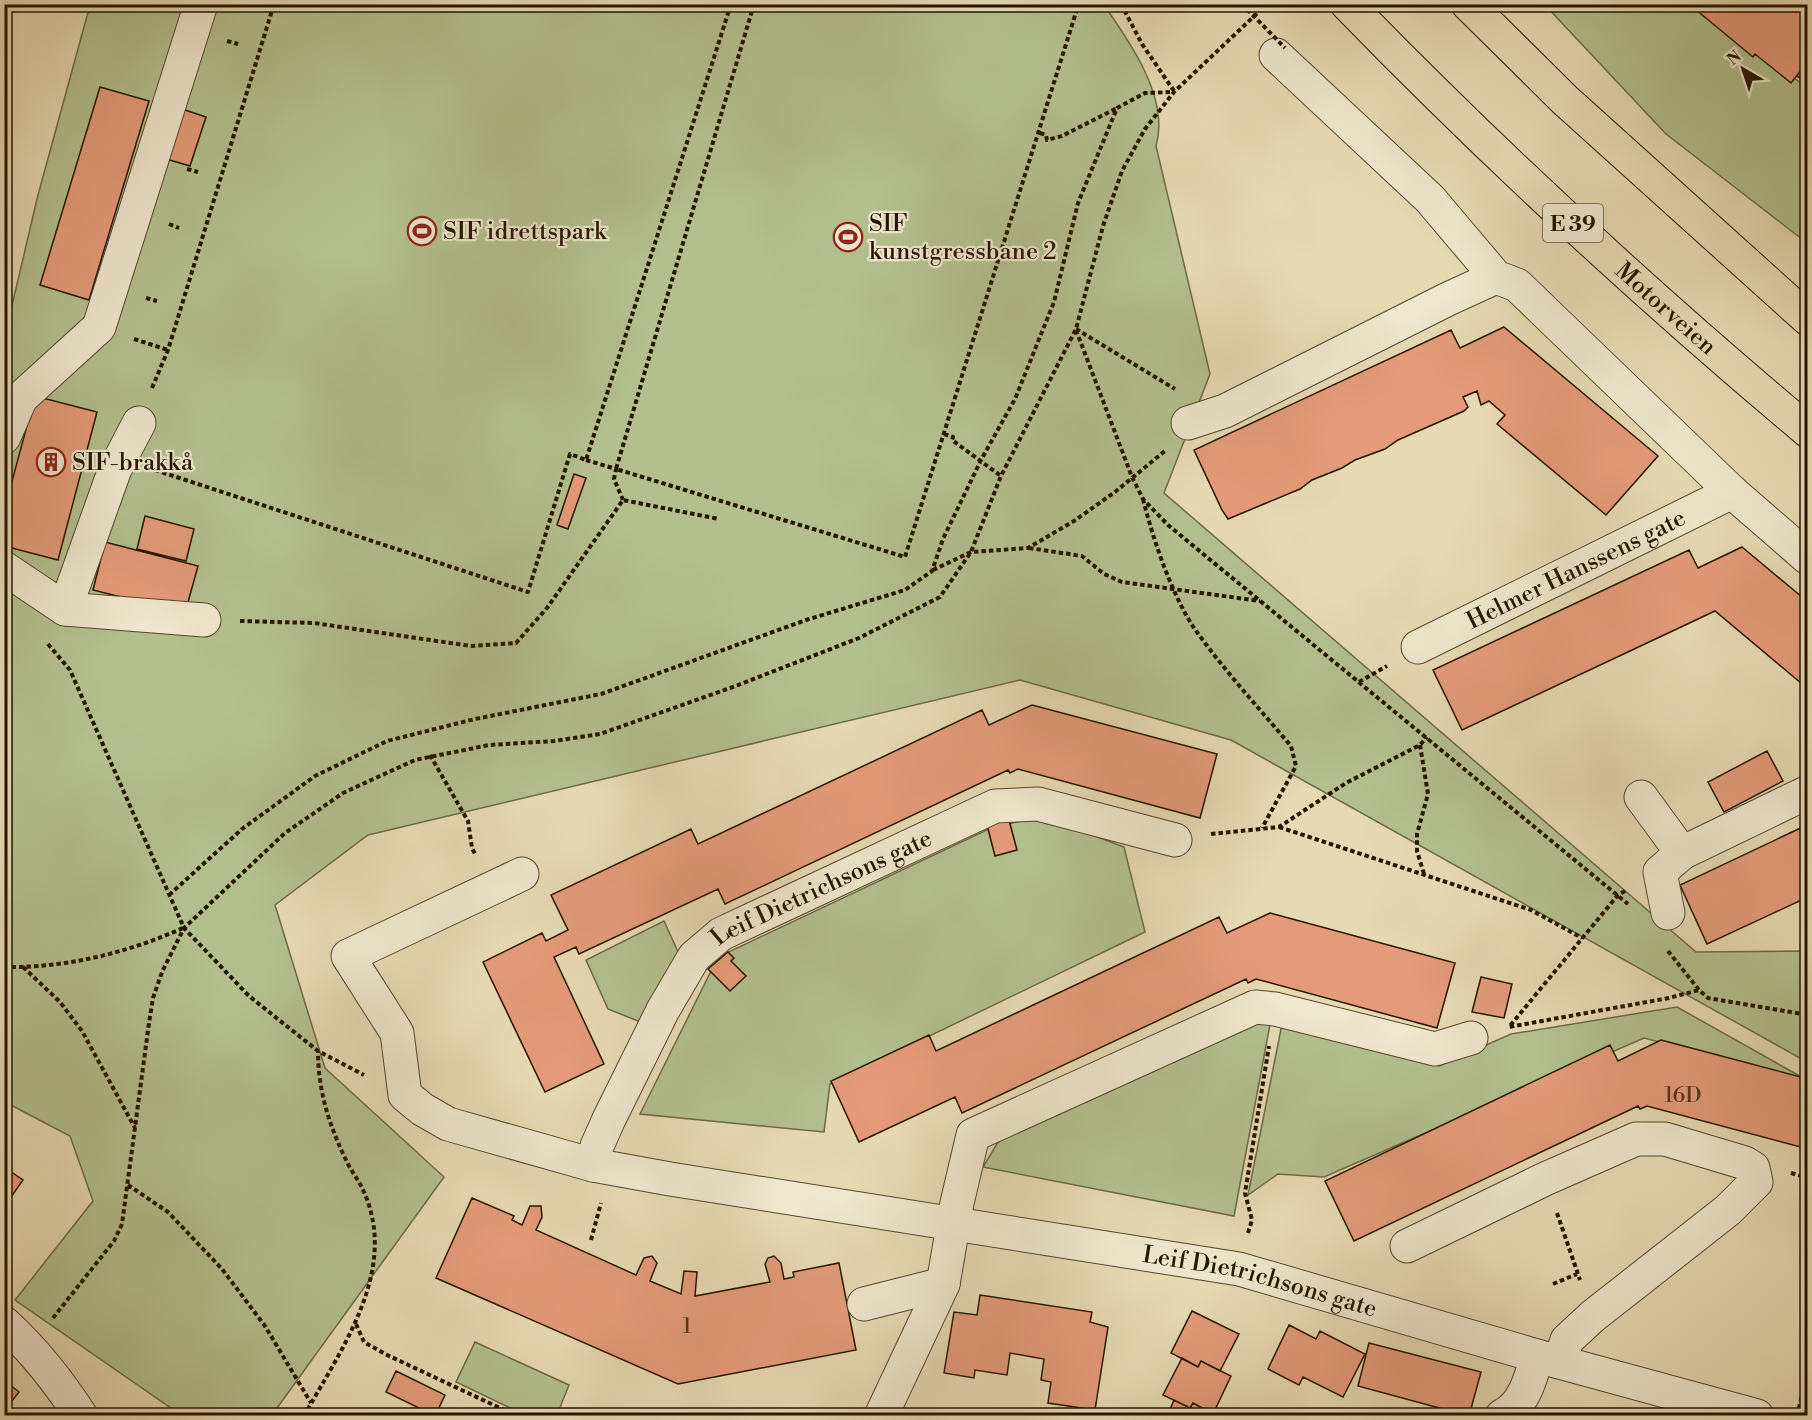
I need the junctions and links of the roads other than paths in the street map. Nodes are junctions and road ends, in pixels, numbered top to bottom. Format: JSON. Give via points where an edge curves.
{"nodes":[{"id":1,"x":201,"y":4,"type":"edge"},
{"id":2,"x":1347,"y":4,"type":"edge"},
{"id":3,"x":1468,"y":4,"type":"edge"},
{"id":4,"x":1280,"y":52,"type":"road end"},
{"id":5,"x":1496,"y":277,"type":"junction"},
{"id":6,"x":1808,"y":319,"type":"edge"},
{"id":7,"x":139,"y":423,"type":"road end"},
{"id":8,"x":1188,"y":423,"type":"road end"},
{"id":9,"x":1808,"y":431,"type":"edge"},
{"id":10,"x":4,"y":437,"type":"edge"},
{"id":11,"x":1732,"y":492,"type":"junction"},
{"id":12,"x":1808,"y":558,"type":"edge"},
{"id":13,"x":4,"y":568,"type":"edge"},
{"id":14,"x":65,"y":609,"type":"junction"},
{"id":15,"x":204,"y":620,"type":"road end"},
{"id":16,"x":1418,"y":647,"type":"dead end"},
{"id":17,"x":1808,"y":792,"type":"edge"},
{"id":18,"x":1641,"y":796,"type":"dead end"},
{"id":19,"x":1175,"y":840,"type":"road end"},
{"id":20,"x":1671,"y":862,"type":"junction"},
{"id":21,"x":507,"y":881,"type":"road end"},
{"id":22,"x":1668,"y":913,"type":"dead end"},
{"id":23,"x":1471,"y":1038,"type":"dead end"},
{"id":24,"x":593,"y":1165,"type":"junction"},
{"id":25,"x":953,"y":1225,"type":"junction"},
{"id":26,"x":1407,"y":1246,"type":"dead end"},
{"id":27,"x":943,"y":1284,"type":"junction"},
{"id":28,"x":864,"y":1304,"type":"dead end"},
{"id":29,"x":15,"y":1333,"type":"edge"},
{"id":30,"x":1548,"y":1359,"type":"junction"},
{"id":31,"x":81,"y":1416,"type":"edge"},
{"id":32,"x":881,"y":1416,"type":"edge"},
{"id":33,"x":1502,"y":1416,"type":"edge"},
{"id":34,"x":1757,"y":1416,"type":"edge"}],
"edges":[{"from":1,"to":10,"type":"street","via":[[99,327],[21,398]]},
{"from":2,"to":9,"type":"highway","name":"Motorveien","number":"E 39","via":[[1516,171],[1703,343]]},
{"from":3,"to":6,"type":"highway","via":[[1564,100]]},
{"from":4,"to":5,"type":"street","via":[[1430,199]]},
{"from":5,"to":8,"type":"street","via":[[1225,411]]},
{"from":5,"to":11,"type":"street","via":[[1517,285]]},
{"from":7,"to":14,"type":"street","via":[[121,458]]},
{"from":11,"to":12,"type":"street"},
{"from":11,"to":16,"type":"street","name":"Helmer Hanssens gate"},
{"from":13,"to":14,"type":"street"},
{"from":14,"to":15,"type":"street"},
{"from":17,"to":20,"type":"street"},
{"from":18,"to":20,"type":"street"},
{"from":19,"to":24,"type":"street","name":"Leif Dietrichsons gate","via":[[1038,804],[995,806],[721,934],[694,957],[668,1001],[609,1119]]},
{"from":20,"to":22,"type":"street"},
{"from":21,"to":24,"type":"street","name":"Leif Dietrichsons gate","via":[[348,956],[397,1033],[405,1095],[448,1124]]},
{"from":23,"to":25,"type":"street","via":[[1435,1049],[1255,1007],[973,1135]]},
{"from":24,"to":25,"type":"street","name":"Leif Dietrichsons gate"},
{"from":25,"to":27,"type":"street"},
{"from":25,"to":30,"type":"street","name":"Leif Dietrichsons gate","via":[[1239,1269]]},
{"from":26,"to":30,"type":"street","via":[[1636,1139],[1665,1139],[1753,1168],[1756,1182],[1728,1210],[1593,1316]]},
{"from":27,"to":28,"type":"street"},
{"from":27,"to":32,"type":"street"},
{"from":29,"to":31,"type":"street","via":[[62,1386]]},
{"from":30,"to":33,"type":"street","via":[[1523,1396]]},
{"from":30,"to":34,"type":"street","name":"Leif Dietrichsons gate"}]}
